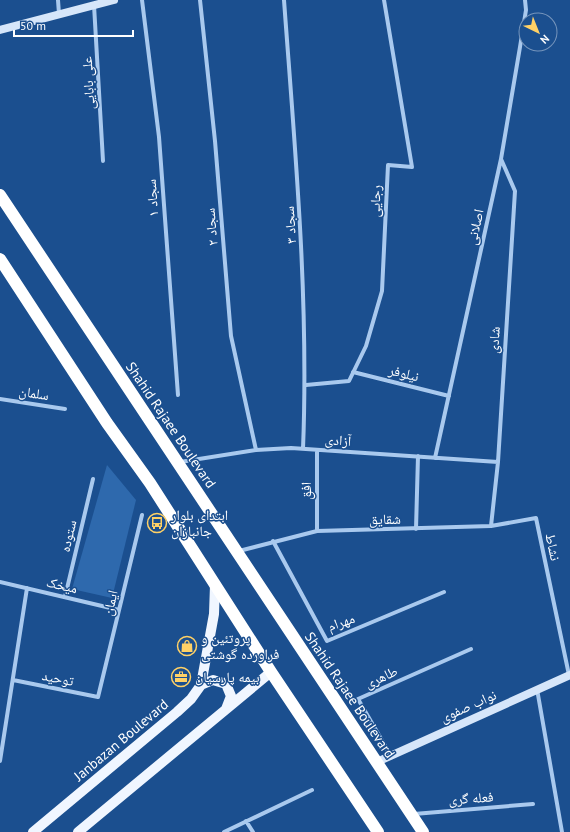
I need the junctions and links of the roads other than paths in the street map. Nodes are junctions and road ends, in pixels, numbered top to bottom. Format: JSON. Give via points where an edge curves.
{"nodes":[{"id":1,"x":58,"y":0,"type":"edge"},
{"id":2,"x":114,"y":0,"type":"edge"},
{"id":3,"x":142,"y":0,"type":"edge"},
{"id":4,"x":200,"y":0,"type":"edge"},
{"id":5,"x":284,"y":0,"type":"edge"},
{"id":6,"x":384,"y":0,"type":"edge"},
{"id":7,"x":525,"y":0,"type":"edge"},
{"id":8,"x":94,"y":5,"type":"junction"},
{"id":9,"x":59,"y":14,"type":"junction"},
{"id":10,"x":0,"y":30,"type":"edge"},
{"id":11,"x":501,"y":159,"type":"junction"},
{"id":12,"x":103,"y":161,"type":"dead end"},
{"id":13,"x":0,"y":195,"type":"edge"},
{"id":14,"x":0,"y":259,"type":"edge"},
{"id":15,"x":354,"y":372,"type":"junction"},
{"id":16,"x":306,"y":385,"type":"junction"},
{"id":17,"x":178,"y":395,"type":"dead end"},
{"id":18,"x":449,"y":396,"type":"junction"},
{"id":19,"x":0,"y":399,"type":"edge"},
{"id":20,"x":65,"y":409,"type":"dead end"},
{"id":21,"x":303,"y":449,"type":"junction"},
{"id":22,"x":256,"y":450,"type":"junction"},
{"id":23,"x":317,"y":450,"type":"junction"},
{"id":24,"x":418,"y":456,"type":"junction"},
{"id":25,"x":435,"y":458,"type":"junction"},
{"id":26,"x":178,"y":462,"type":"junction"},
{"id":27,"x":498,"y":462,"type":"junction"},
{"id":28,"x":93,"y":479,"type":"dead end"},
{"id":29,"x":142,"y":515,"type":"dead end"},
{"id":30,"x":536,"y":518,"type":"joint"},
{"id":31,"x":491,"y":526,"type":"junction"},
{"id":32,"x":416,"y":529,"type":"junction"},
{"id":33,"x":317,"y":531,"type":"junction"},
{"id":34,"x":273,"y":541,"type":"junction"},
{"id":35,"x":237,"y":552,"type":"junction"},
{"id":36,"x":0,"y":582,"type":"edge"},
{"id":37,"x":215,"y":585,"type":"junction"},
{"id":38,"x":27,"y":588,"type":"junction"},
{"id":39,"x":444,"y":592,"type":"dead end"},
{"id":40,"x":65,"y":597,"type":"junction"},
{"id":41,"x":119,"y":610,"type":"junction"},
{"id":42,"x":471,"y":649,"type":"dead end"},
{"id":43,"x":271,"y":672,"type":"junction"},
{"id":44,"x":569,"y":675,"type":"edge"},
{"id":45,"x":13,"y":680,"type":"junction"},
{"id":46,"x":201,"y":686,"type":"junction"},
{"id":47,"x":537,"y":689,"type":"junction"},
{"id":48,"x":98,"y":697,"type":"joint"},
{"id":49,"x":226,"y":709,"type":"junction"},
{"id":50,"x":391,"y":756,"type":"junction"},
{"id":51,"x":0,"y":761,"type":"edge"},
{"id":52,"x":377,"y":762,"type":"junction"},
{"id":53,"x":312,"y":790,"type":"dead end"},
{"id":54,"x":533,"y":804,"type":"dead end"},
{"id":55,"x":411,"y":814,"type":"junction"},
{"id":56,"x":246,"y":821,"type":"junction"},
{"id":57,"x":33,"y":832,"type":"edge"},
{"id":58,"x":78,"y":832,"type":"edge"},
{"id":59,"x":224,"y":832,"type":"edge"},
{"id":60,"x":253,"y":832,"type":"edge"},
{"id":61,"x":378,"y":832,"type":"edge"},
{"id":62,"x":423,"y":832,"type":"edge"},
{"id":63,"x":562,"y":832,"type":"edge"}],
"edges":[{"from":1,"to":9,"type":"street"},
{"from":2,"to":8,"type":"street"},
{"from":3,"to":17,"type":"street","name":"سجاد ۱","via":[[159,137]]},
{"from":4,"to":22,"type":"street","name":"سجاد ۲","via":[[231,336]]},
{"from":5,"to":16,"type":"street","name":"سجاد ۳","via":[[303,262]]},
{"from":6,"to":15,"type":"street","name":"رجایی","via":[[412,167],[388,164],[382,291],[366,346]]},
{"from":7,"to":11,"type":"street","name":"اصلانی","via":[[526,10]]},
{"from":8,"to":9,"type":"street"},
{"from":8,"to":12,"type":"street","name":"علی بابایی"},
{"from":9,"to":10,"type":"street"},
{"from":11,"to":18,"type":"street","name":"اصلانی"},
{"from":11,"to":27,"type":"street","name":"شادی","via":[[515,191]]},
{"from":13,"to":26,"type":"highway","name":"Shahid Rajaee Boulevard"},
{"from":14,"to":37,"type":"highway"},
{"from":15,"to":16,"type":"street","via":[[349,381]]},
{"from":15,"to":18,"type":"street","name":"نیلوفر"},
{"from":16,"to":21,"type":"street","name":"سجاد ۳"},
{"from":18,"to":25,"type":"street","name":"اصلانی"},
{"from":19,"to":20,"type":"street","name":"سلمان"},
{"from":21,"to":22,"type":"street","name":"آزادی"},
{"from":21,"to":23,"type":"street","name":"آزادی"},
{"from":22,"to":26,"type":"street","name":"آزادی"},
{"from":23,"to":24,"type":"street","name":"آزادی"},
{"from":23,"to":33,"type":"street","name":"افق"},
{"from":24,"to":25,"type":"street","name":"آزادی"},
{"from":24,"to":32,"type":"street"},
{"from":25,"to":27,"type":"street","name":"آزادی"},
{"from":26,"to":35,"type":"highway","name":"Shahid Rajaee Boulevard"},
{"from":27,"to":31,"type":"street","name":"شادی"},
{"from":28,"to":40,"type":"street","name":"ستوده"},
{"from":29,"to":41,"type":"street","name":"ایمان"},
{"from":30,"to":31,"type":"street","name":"شقایق"},
{"from":30,"to":44,"type":"street","name":"نشاط"},
{"from":31,"to":32,"type":"street","name":"شقایق"},
{"from":32,"to":33,"type":"street","name":"شقایق"},
{"from":33,"to":34,"type":"street","name":"شقایق"},
{"from":34,"to":35,"type":"street","name":"شقایق"},
{"from":34,"to":39,"type":"street","name":"مهرام","via":[[328,641]]},
{"from":35,"to":52,"type":"highway","name":"Shahid Rajaee Boulevard"},
{"from":36,"to":38,"type":"street","name":"میخک"},
{"from":37,"to":43,"type":"highway"},
{"from":37,"to":46,"type":"main road","name":"Janbazan Boulevard","via":[[214,614]]},
{"from":38,"to":40,"type":"street","name":"میخک"},
{"from":38,"to":45,"type":"street"},
{"from":40,"to":41,"type":"street","name":"میخک"},
{"from":41,"to":48,"type":"street","name":"ایمان"},
{"from":42,"to":50,"type":"street","name":"طاهری","via":[[358,699]]},
{"from":43,"to":49,"type":"main road"},
{"from":43,"to":61,"type":"highway"},
{"from":44,"to":47,"type":"street","name":"نواب صفوی"},
{"from":45,"to":48,"type":"street","name":"توحید"},
{"from":45,"to":51,"type":"street"},
{"from":46,"to":49,"type":"main road","via":[[213,680],[226,684],[231,696]]},
{"from":46,"to":57,"type":"main road","name":"Janbazan Boulevard","via":[[177,712]]},
{"from":47,"to":50,"type":"street","name":"نواب صفوی"},
{"from":47,"to":63,"type":"street"},
{"from":49,"to":58,"type":"main road"},
{"from":50,"to":52,"type":"street","name":"نواب صفوی"},
{"from":52,"to":55,"type":"highway","name":"Shahid Rajaee Boulevard"},
{"from":53,"to":56,"type":"street"},
{"from":54,"to":55,"type":"street","name":"فعله گری"},
{"from":55,"to":62,"type":"highway","name":"Shahid Rajaee Boulevard"},
{"from":56,"to":59,"type":"street"},
{"from":56,"to":60,"type":"street"}]}
